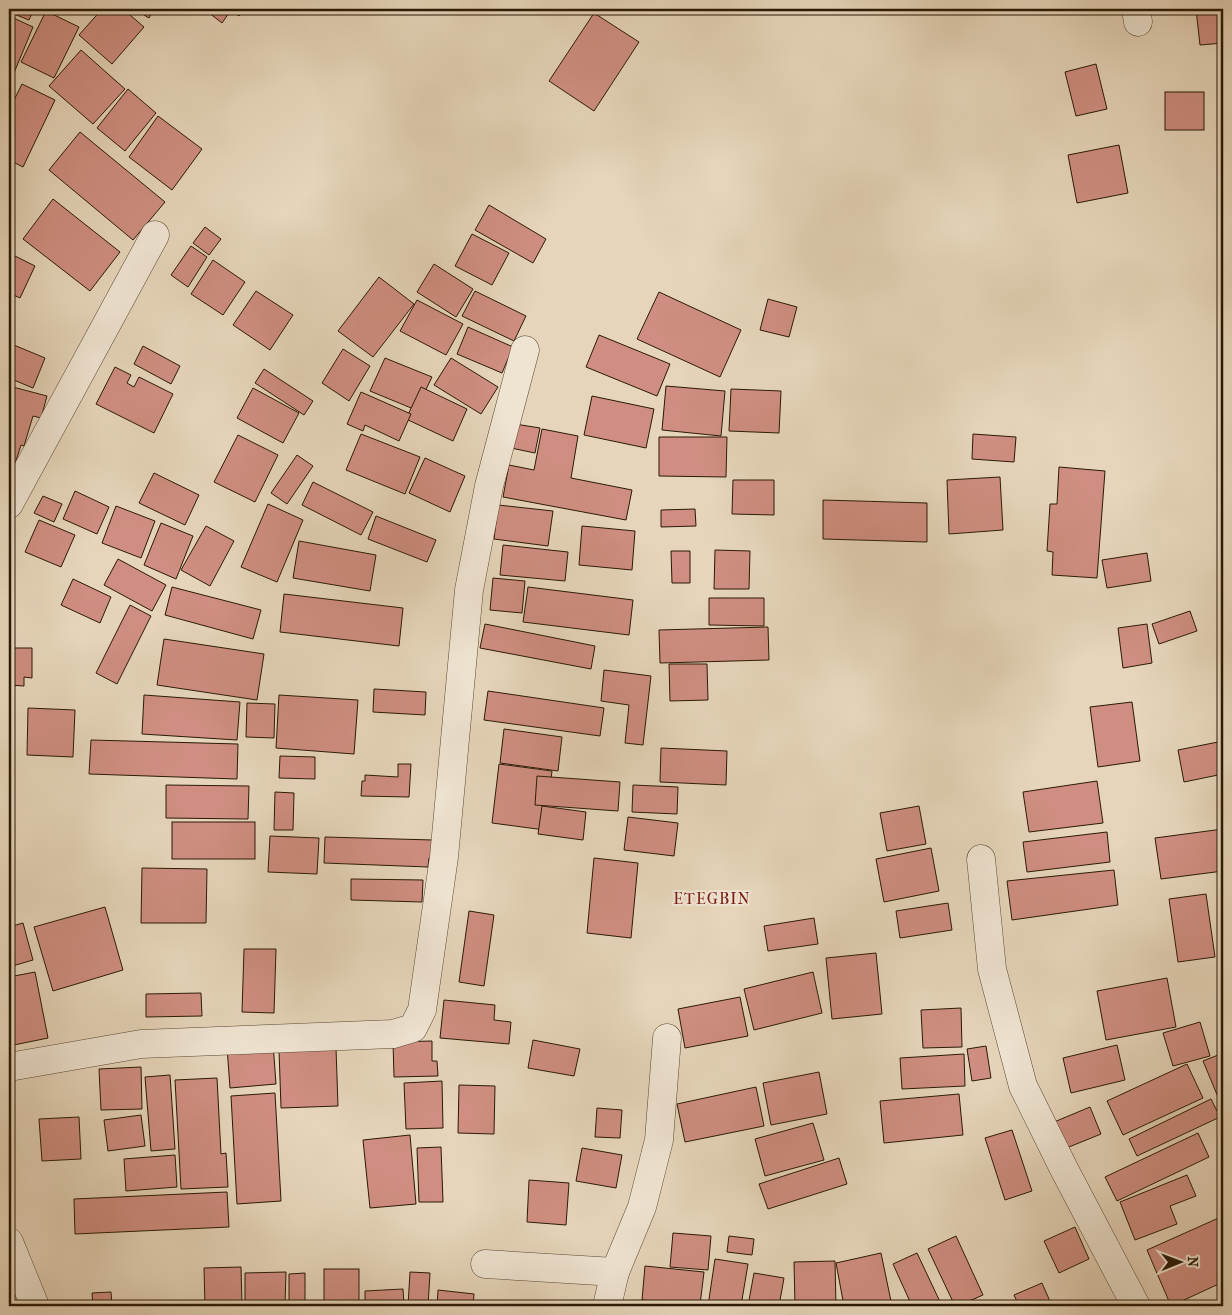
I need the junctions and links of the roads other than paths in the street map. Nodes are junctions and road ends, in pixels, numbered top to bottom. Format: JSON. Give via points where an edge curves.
{"nodes":[{"id":1,"x":155,"y":235,"type":"dead end"},
{"id":2,"x":524,"y":350,"type":"dead end"},
{"id":3,"x":9,"y":504,"type":"edge"},
{"id":4,"x":981,"y":859,"type":"dead end"},
{"id":5,"x":667,"y":1038,"type":"dead end"},
{"id":6,"x":9,"y":1067,"type":"edge"},
{"id":7,"x":9,"y":1242,"type":"edge"},
{"id":8,"x":485,"y":1264,"type":"dead end"},
{"id":9,"x":615,"y":1272,"type":"junction"},
{"id":10,"x":36,"y":1306,"type":"edge"},
{"id":11,"x":607,"y":1306,"type":"edge"},
{"id":12,"x":1136,"y":1306,"type":"edge"}],
"edges":[{"from":1,"to":3,"type":"street"},
{"from":2,"to":6,"type":"street","via":[[489,486],[469,590],[444,857],[422,1010],[413,1028],[393,1034],[141,1044]]},
{"from":4,"to":12,"type":"street","via":[[992,969],[1023,1086]]},
{"from":5,"to":9,"type":"street","via":[[659,1140],[642,1207]]},
{"from":7,"to":10,"type":"street"},
{"from":8,"to":9,"type":"street"},
{"from":9,"to":11,"type":"street"}]}
